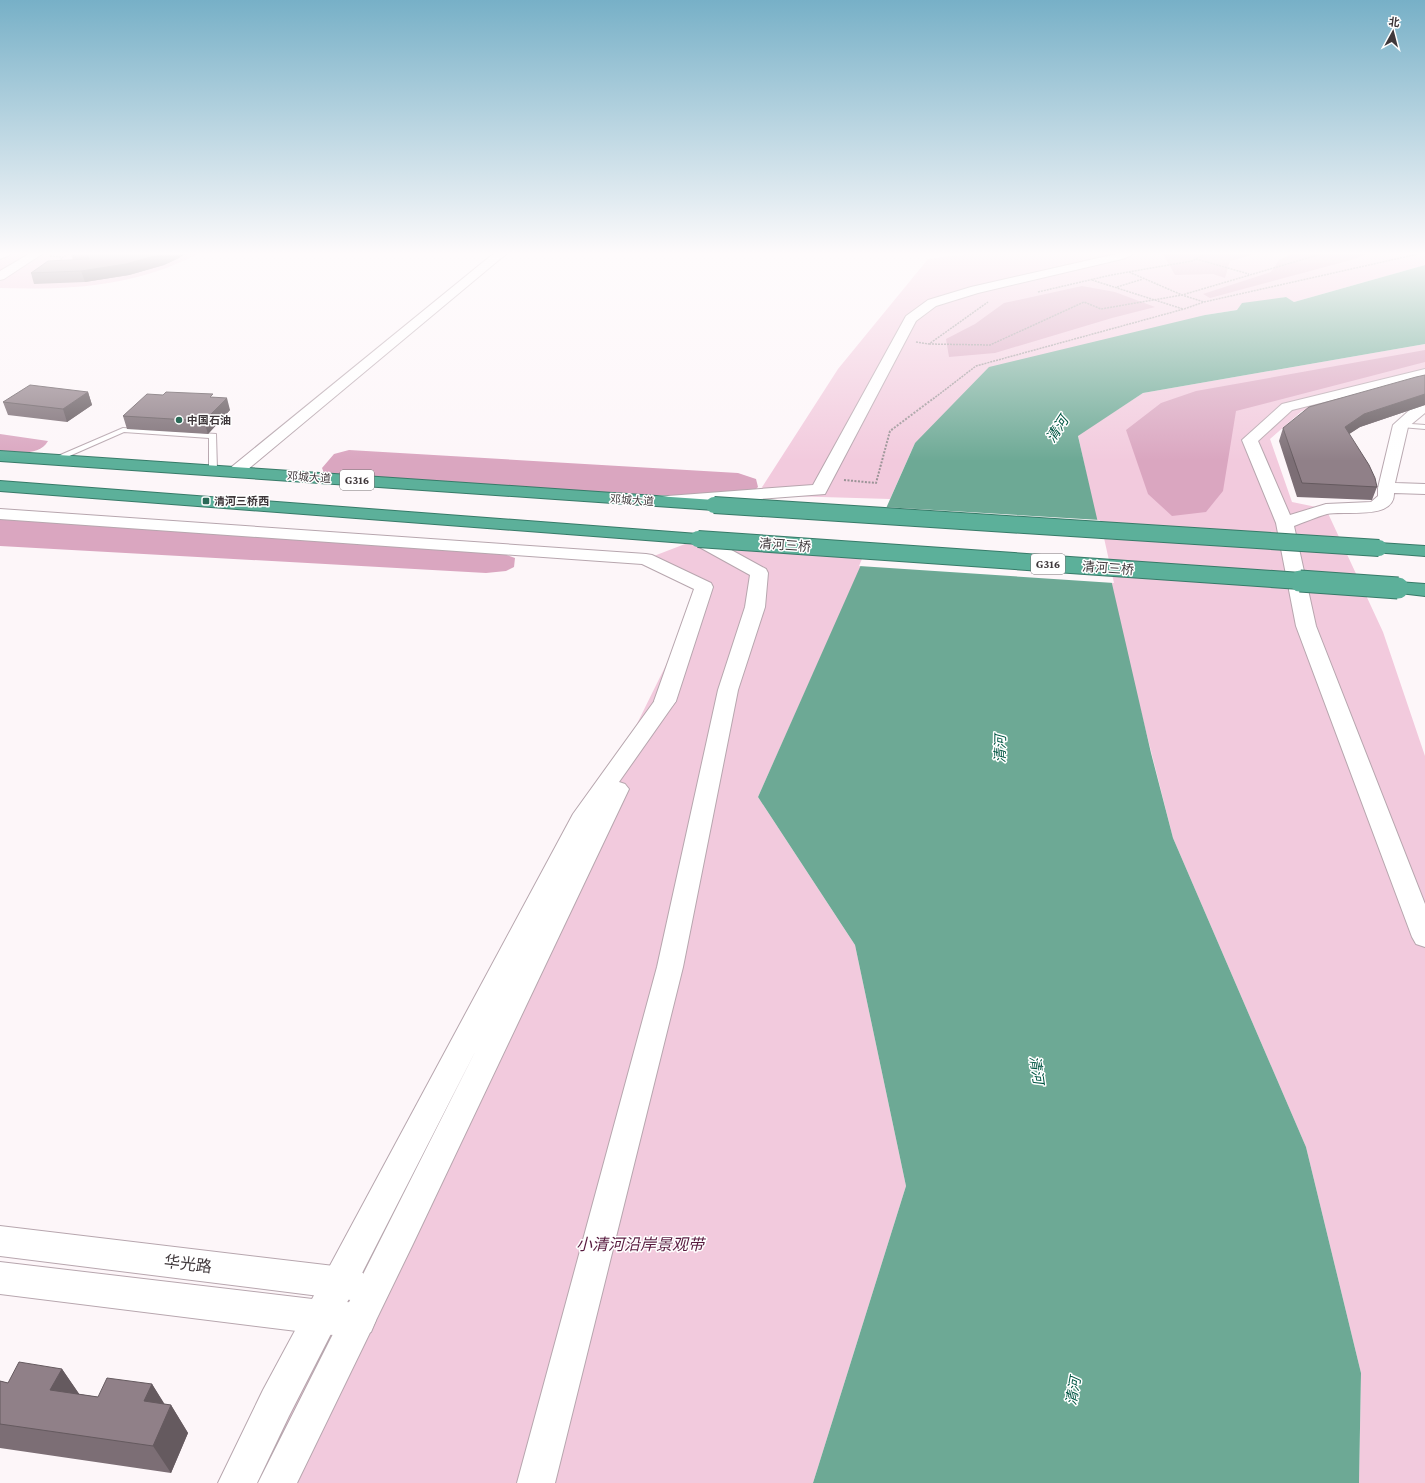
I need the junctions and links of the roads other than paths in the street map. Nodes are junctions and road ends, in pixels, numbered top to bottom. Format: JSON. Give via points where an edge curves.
{"nodes":[{"id":1,"x":416,"y":323,"type":"edge"},
{"id":2,"x":909,"y":323,"type":"edge"},
{"id":3,"x":1425,"y":373,"type":"edge"},
{"id":4,"x":1425,"y":408,"type":"edge"},
{"id":5,"x":1400,"y":426,"type":"junction"},
{"id":6,"x":1425,"y":426,"type":"edge"},
{"id":7,"x":0,"y":456,"type":"edge"},
{"id":8,"x":55,"y":459,"type":"junction"},
{"id":9,"x":213,"y":470,"type":"junction"},
{"id":10,"x":235,"y":472,"type":"junction"},
{"id":11,"x":0,"y":486,"type":"edge"},
{"id":12,"x":1386,"y":488,"type":"junction"},
{"id":13,"x":1425,"y":490,"type":"edge"},
{"id":14,"x":660,"y":502,"type":"junction"},
{"id":15,"x":0,"y":514,"type":"edge"},
{"id":16,"x":1285,"y":523,"type":"junction"},
{"id":17,"x":698,"y":539,"type":"junction"},
{"id":18,"x":1425,"y":550,"type":"edge"},
{"id":19,"x":1398,"y":588,"type":"joint"},
{"id":20,"x":1425,"y":590,"type":"edge"},
{"id":21,"x":665,"y":701,"type":"junction"},
{"id":22,"x":1425,"y":937,"type":"edge"},
{"id":23,"x":0,"y":1241,"type":"edge"},
{"id":24,"x":0,"y":1278,"type":"edge"},
{"id":25,"x":339,"y":1283,"type":"junction"},
{"id":26,"x":376,"y":1286,"type":"junction"},
{"id":27,"x":321,"y":1317,"type":"junction"},
{"id":28,"x":359,"y":1320,"type":"junction"},
{"id":29,"x":238,"y":1483,"type":"edge"},
{"id":30,"x":277,"y":1483,"type":"edge"},
{"id":31,"x":536,"y":1483,"type":"edge"}],
"edges":[{"from":1,"to":10,"type":"street"},
{"from":2,"to":14,"type":"street","via":[[819,490]]},
{"from":3,"to":16,"type":"street","via":[[1287,407],[1250,440]]},
{"from":4,"to":5,"type":"street","via":[[1418,410]]},
{"from":5,"to":6,"type":"lane"},
{"from":5,"to":12,"type":"street"},
{"from":7,"to":8,"type":"highway","name":"邓城大道","number":"G316"},
{"from":8,"to":9,"type":"highway","name":"邓城大道","number":"G316"},
{"from":8,"to":9,"type":"lane","via":[[123,430],[213,436]]},
{"from":9,"to":10,"type":"highway","name":"邓城大道","number":"G316"},
{"from":10,"to":14,"type":"highway","name":"邓城大道","number":"G316"},
{"from":11,"to":17,"type":"highway","number":"G316"},
{"from":12,"to":13,"type":"street"},
{"from":12,"to":16,"type":"street","via":[[1386,498],[1375,507],[1326,509]]},
{"from":14,"to":18,"type":"highway","name":"邓城大道","number":"G316","bridge":true},
{"from":15,"to":21,"type":"street","via":[[646,559],[704,588]]},
{"from":16,"to":22,"type":"street","via":[[1306,626]]},
{"from":17,"to":19,"type":"highway","name":"清河三桥","number":"G316","bridge":true},
{"from":17,"to":31,"type":"street","via":[[759,573],[755,607],[728,690],[670,967]]},
{"from":19,"to":20,"type":"street"},
{"from":21,"to":25,"type":"street","via":[[585,814]]},
{"from":21,"to":26,"type":"street","via":[[612,796]]},
{"from":23,"to":25,"type":"street","name":"华光路"},
{"from":24,"to":27,"type":"street"},
{"from":25,"to":26,"type":"street","name":"华光路"},
{"from":25,"to":27,"type":"street"},
{"from":26,"to":28,"type":"street"},
{"from":27,"to":28,"type":"street"},
{"from":27,"to":29,"type":"street","via":[[276,1402]]},
{"from":28,"to":30,"type":"street"}]}
